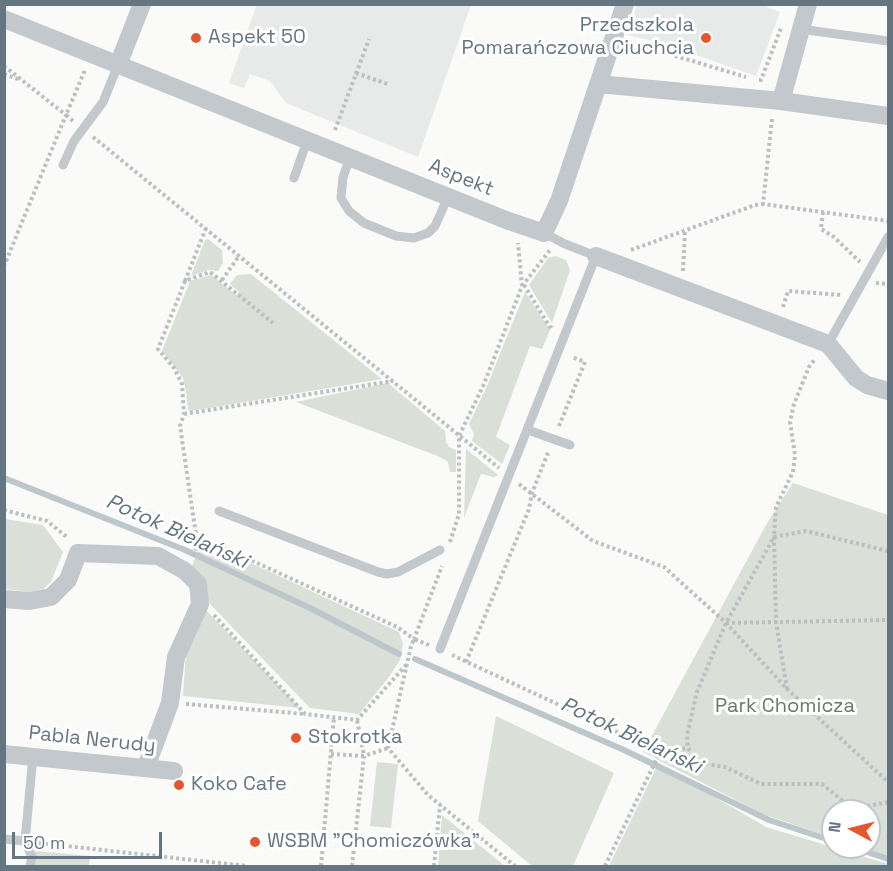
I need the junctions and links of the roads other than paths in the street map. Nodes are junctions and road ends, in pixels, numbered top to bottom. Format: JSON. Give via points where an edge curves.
{"nodes":[{"id":1,"x":142,"y":4,"type":"edge"},
{"id":2,"x":626,"y":4,"type":"edge"},
{"id":3,"x":808,"y":4,"type":"edge"},
{"id":4,"x":4,"y":19,"type":"edge"},
{"id":5,"x":794,"y":27,"type":"junction"},
{"id":6,"x":888,"y":41,"type":"edge"},
{"id":7,"x":118,"y":65,"type":"junction"},
{"id":8,"x":598,"y":84,"type":"junction"},
{"id":9,"x":777,"y":101,"type":"junction"},
{"id":10,"x":888,"y":116,"type":"edge"},
{"id":11,"x":307,"y":141,"type":"junction"},
{"id":12,"x":350,"y":158,"type":"junction"},
{"id":13,"x":63,"y":165,"type":"dead end"},
{"id":14,"x":294,"y":178,"type":"dead end"},
{"id":15,"x":448,"y":197,"type":"junction"},
{"id":16,"x":888,"y":237,"type":"edge"},
{"id":17,"x":547,"y":241,"type":"junction"},
{"id":18,"x":596,"y":256,"type":"junction"},
{"id":19,"x":828,"y":344,"type":"junction"},
{"id":20,"x":888,"y":391,"type":"edge"},
{"id":21,"x":528,"y":430,"type":"junction"},
{"id":22,"x":570,"y":445,"type":"dead end"},
{"id":23,"x":219,"y":511,"type":"dead end"},
{"id":24,"x":441,"y":550,"type":"dead end"},
{"id":25,"x":4,"y":599,"type":"edge"},
{"id":26,"x":440,"y":650,"type":"road end"},
{"id":27,"x":4,"y":754,"type":"edge"},
{"id":28,"x":33,"y":756,"type":"junction"},
{"id":29,"x":146,"y":768,"type":"junction"},
{"id":30,"x":174,"y":771,"type":"dead end"},
{"id":31,"x":4,"y":839,"type":"edge"},
{"id":32,"x":26,"y":841,"type":"junction"},
{"id":33,"x":30,"y":867,"type":"edge"}],
"edges":[{"from":1,"to":7,"type":"street"},
{"from":2,"to":8,"type":"street"},
{"from":3,"to":5,"type":"street"},
{"from":4,"to":7,"type":"street","name":"Aspekt"},
{"from":5,"to":6,"type":"lane"},
{"from":5,"to":9,"type":"street"},
{"from":7,"to":11,"type":"street","name":"Aspekt"},
{"from":7,"to":13,"type":"lane","via":[[103,102],[74,141]]},
{"from":8,"to":9,"type":"street"},
{"from":8,"to":17,"type":"street"},
{"from":9,"to":10,"type":"street"},
{"from":11,"to":12,"type":"street","name":"Aspekt"},
{"from":11,"to":14,"type":"lane"},
{"from":12,"to":15,"type":"street","name":"Aspekt"},
{"from":12,"to":15,"type":"lane","via":[[341,198],[363,223],[396,236],[414,238],[435,226]]},
{"from":15,"to":17,"type":"street","name":"Aspekt"},
{"from":16,"to":19,"type":"lane"},
{"from":17,"to":18,"type":"lane","name":"Aspekt"},
{"from":18,"to":19,"type":"street","name":"Aspekt"},
{"from":18,"to":21,"type":"lane"},
{"from":19,"to":20,"type":"street","name":"Aspekt","via":[[856,378]]},
{"from":21,"to":22,"type":"lane"},
{"from":21,"to":26,"type":"lane"},
{"from":23,"to":24,"type":"lane","via":[[387,574]]},
{"from":25,"to":29,"type":"street","via":[[29,601],[51,597],[68,580],[78,552],[158,556],[198,584],[200,604],[176,657],[170,703]]},
{"from":27,"to":28,"type":"street","name":"Pabla Nerudy"},
{"from":28,"to":29,"type":"street","name":"Pabla Nerudy"},
{"from":28,"to":32,"type":"lane"},
{"from":29,"to":30,"type":"street","name":"Pabla Nerudy"},
{"from":31,"to":32,"type":"lane"},
{"from":32,"to":33,"type":"lane","via":[[32,857]]}]}
